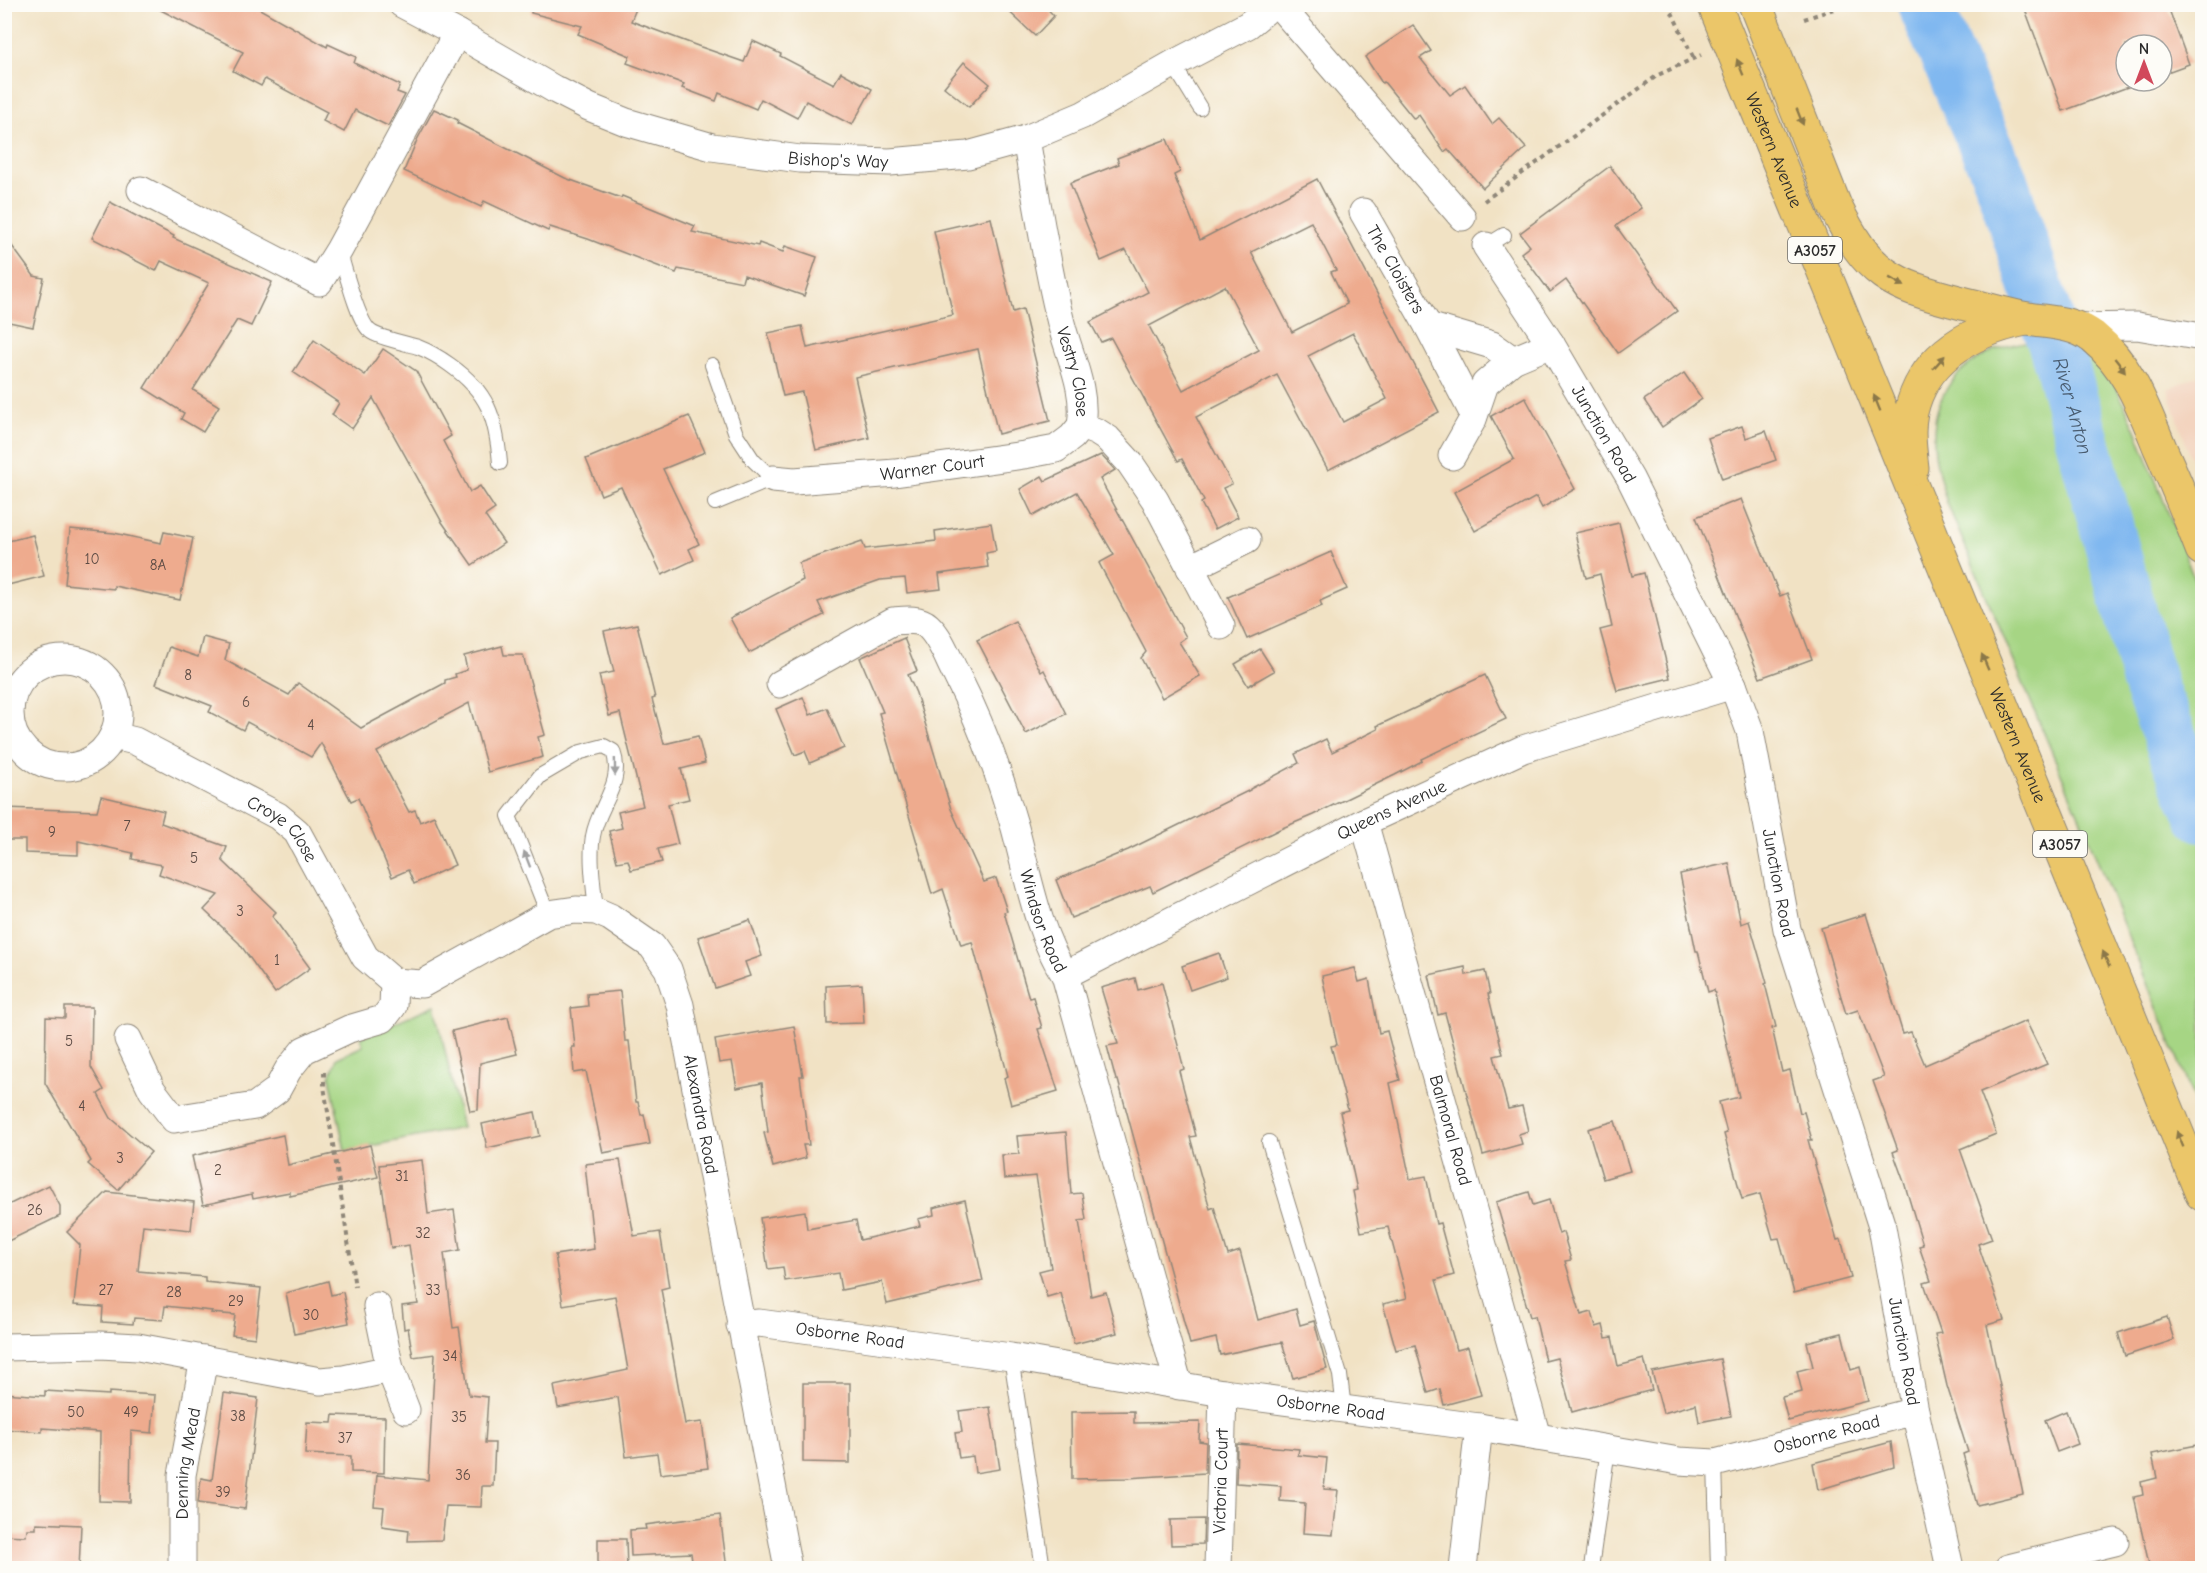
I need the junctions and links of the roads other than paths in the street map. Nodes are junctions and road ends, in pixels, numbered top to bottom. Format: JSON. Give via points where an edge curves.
{"nodes":[{"id":1,"x":402,"y":4,"type":"edge"},
{"id":2,"x":1265,"y":4,"type":"edge"},
{"id":3,"x":1278,"y":4,"type":"edge"},
{"id":4,"x":1714,"y":4,"type":"edge"},
{"id":5,"x":1755,"y":4,"type":"edge"},
{"id":6,"x":457,"y":33,"type":"junction"},
{"id":7,"x":1173,"y":64,"type":"junction"},
{"id":8,"x":1200,"y":108,"type":"dead end"},
{"id":9,"x":1026,"y":139,"type":"junction"},
{"id":10,"x":141,"y":190,"type":"dead end"},
{"id":11,"x":1363,"y":212,"type":"dead end"},
{"id":12,"x":1469,"y":212,"type":"road end"},
{"id":13,"x":1495,"y":240,"type":"dead end"},
{"id":14,"x":339,"y":250,"type":"junction"},
{"id":15,"x":2027,"y":319,"type":"junction"},
{"id":16,"x":2071,"y":325,"type":"junction"},
{"id":17,"x":1428,"y":326,"type":"junction"},
{"id":18,"x":2202,"y":337,"type":"edge"},
{"id":19,"x":1551,"y":344,"type":"junction"},
{"id":20,"x":1513,"y":360,"type":"junction"},
{"id":21,"x":712,"y":365,"type":"dead end"},
{"id":22,"x":1474,"y":415,"type":"junction"},
{"id":23,"x":1081,"y":426,"type":"junction"},
{"id":24,"x":1452,"y":456,"type":"dead end"},
{"id":25,"x":500,"y":463,"type":"dead end"},
{"id":26,"x":773,"y":479,"type":"junction"},
{"id":27,"x":1915,"y":496,"type":"junction"},
{"id":28,"x":715,"y":503,"type":"dead end"},
{"id":29,"x":1247,"y":540,"type":"dead end"},
{"id":30,"x":2202,"y":549,"type":"edge"},
{"id":31,"x":1191,"y":568,"type":"junction"},
{"id":32,"x":1221,"y":626,"type":"dead end"},
{"id":33,"x":780,"y":684,"type":"dead end"},
{"id":34,"x":1733,"y":685,"type":"junction"},
{"id":35,"x":7,"y":723,"type":"edge"},
{"id":36,"x":114,"y":736,"type":"junction"},
{"id":37,"x":1364,"y":822,"type":"junction"},
{"id":38,"x":596,"y":912,"type":"junction"},
{"id":39,"x":548,"y":914,"type":"junction"},
{"id":40,"x":1065,"y":975,"type":"junction"},
{"id":41,"x":394,"y":982,"type":"junction"},
{"id":42,"x":128,"y":1039,"type":"dead end"},
{"id":43,"x":1269,"y":1142,"type":"dead end"},
{"id":44,"x":2202,"y":1194,"type":"edge"},
{"id":45,"x":377,"y":1306,"type":"road end"},
{"id":46,"x":740,"y":1325,"type":"junction"},
{"id":47,"x":4,"y":1347,"type":"edge"},
{"id":48,"x":1011,"y":1357,"type":"junction"},
{"id":49,"x":204,"y":1359,"type":"junction"},
{"id":50,"x":390,"y":1369,"type":"junction"},
{"id":51,"x":1179,"y":1386,"type":"junction"},
{"id":52,"x":1223,"y":1393,"type":"junction"},
{"id":53,"x":1344,"y":1409,"type":"junction"},
{"id":54,"x":406,"y":1410,"type":"dead end"},
{"id":55,"x":1915,"y":1411,"type":"junction"},
{"id":56,"x":1479,"y":1427,"type":"junction"},
{"id":57,"x":1537,"y":1437,"type":"junction"},
{"id":58,"x":1608,"y":1449,"type":"junction"},
{"id":59,"x":1715,"y":1463,"type":"junction"},
{"id":60,"x":2115,"y":1542,"type":"dead end"},
{"id":61,"x":183,"y":1569,"type":"edge"},
{"id":62,"x":788,"y":1569,"type":"edge"},
{"id":63,"x":1047,"y":1569,"type":"edge"},
{"id":64,"x":1218,"y":1569,"type":"edge"},
{"id":65,"x":1463,"y":1569,"type":"edge"},
{"id":66,"x":1591,"y":1569,"type":"edge"},
{"id":67,"x":1718,"y":1569,"type":"edge"},
{"id":68,"x":1950,"y":1569,"type":"edge"},
{"id":69,"x":2008,"y":1569,"type":"edge"}],
"edges":[{"from":1,"to":6,"type":"street","name":"Bishop's Way"},
{"from":2,"to":7,"type":"street","name":"Bishop's Way","via":[[1264,12],[1248,24]]},
{"from":3,"to":12,"type":"street"},
{"from":27,"to":4,"type":"main road","name":"Western Avenue","number":"A3057","one_way":true},
{"from":5,"to":15,"type":"main road","name":"Western Avenue","number":"A3057","one_way":true,"via":[[1835,206],[1860,249],[1888,277],[1904,286]]},
{"from":6,"to":9,"type":"street","name":"Bishop's Way","via":[[589,107],[712,147],[800,159],[890,162],[968,155]]},
{"from":6,"to":14,"type":"street"},
{"from":7,"to":8,"type":"lane"},
{"from":7,"to":9,"type":"street","name":"Bishop's Way","via":[[1083,115]]},
{"from":9,"to":23,"type":"street","name":"Vestry Close","via":[[1050,272],[1083,397]]},
{"from":10,"to":14,"type":"street","via":[[320,282]]},
{"from":11,"to":17,"type":"street","name":"The Cloisters"},
{"from":13,"to":19,"type":"street","name":"Junction Road"},
{"from":14,"to":25,"type":"lane","via":[[363,323],[372,333],[434,352],[478,390],[491,414]]},
{"from":15,"to":16,"type":"main road","name":"Western Avenue","number":"A3057"},
{"from":27,"to":15,"type":"main road","name":"Western Avenue","number":"A3057","one_way":true,"via":[[1909,431],[1911,413],[1923,384],[1934,367],[1961,342],[2002,324]]},
{"from":16,"to":18,"type":"street","via":[[2137,326]]},
{"from":16,"to":30,"type":"main road","name":"Western Avenue","number":"A3057","one_way":true,"via":[[2104,347],[2128,375]]},
{"from":17,"to":20,"type":"street","name":"The Cloisters","via":[[1492,345]]},
{"from":17,"to":22,"type":"street","name":"The Cloisters"},
{"from":19,"to":20,"type":"street"},
{"from":19,"to":34,"type":"street","name":"Junction Road","via":[[1630,478]]},
{"from":20,"to":22,"type":"street","via":[[1485,384]]},
{"from":21,"to":26,"type":"lane","via":[[736,434],[753,460]]},
{"from":22,"to":24,"type":"street"},
{"from":23,"to":26,"type":"street","name":"Warner Court","via":[[1056,449],[1024,455],[895,473],[795,481]]},
{"from":23,"to":31,"type":"street","name":"Vestry Close","via":[[1108,439],[1130,463],[1155,500]]},
{"from":26,"to":28,"type":"lane"},
{"from":44,"to":27,"type":"main road","name":"Western Avenue","number":"A3057","one_way":true},
{"from":29,"to":31,"type":"street"},
{"from":31,"to":32,"type":"street","name":"Vestry Close"},
{"from":33,"to":40,"type":"street","name":"Windsor Road","via":[[893,621],[920,621],[936,634],[993,758],[1037,910]]},
{"from":34,"to":37,"type":"street","name":"Queens Avenue","via":[[1523,749]]},
{"from":34,"to":55,"type":"street","name":"Junction Road","via":[[1750,731],[1787,929],[1882,1227]]},
{"from":35,"to":36,"type":"street","via":[[16,740],[35,760],[53,767],[76,766],[93,759]]},
{"from":35,"to":36,"type":"street","via":[[19,681],[32,668],[50,660],[69,658],[87,663],[103,674],[114,690],[118,717]]},
{"from":36,"to":41,"type":"street","name":"Croye Close","via":[[135,741],[268,810],[297,832],[365,957]]},
{"from":37,"to":40,"type":"street","name":"Queens Avenue"},
{"from":37,"to":57,"type":"street","name":"Balmoral Road"},
{"from":38,"to":39,"type":"street","name":"Alexandra Road","via":[[576,909]]},
{"from":39,"to":38,"type":"lane","one_way":true,"via":[[510,816],[540,776],[581,752],[604,746],[613,751],[616,772],[593,836]]},
{"from":38,"to":46,"type":"street","name":"Alexandra Road","via":[[629,928],[652,946],[674,983]]},
{"from":39,"to":41,"type":"street","name":"Alexandra Road","via":[[422,984]]},
{"from":40,"to":51,"type":"street","name":"Windsor Road"},
{"from":41,"to":42,"type":"street","via":[[393,1006],[383,1019],[349,1029],[304,1050],[278,1090],[255,1106],[174,1119],[152,1090]]},
{"from":43,"to":53,"type":"lane","via":[[1340,1375]]},
{"from":45,"to":50,"type":"street"},
{"from":46,"to":48,"type":"street","name":"Osborne Road","via":[[759,1323]]},
{"from":46,"to":62,"type":"street","name":"Alexandra Road"},
{"from":47,"to":49,"type":"street","via":[[138,1347]]},
{"from":48,"to":51,"type":"street","name":"Osborne Road"},
{"from":48,"to":63,"type":"lane","via":[[1042,1562]]},
{"from":49,"to":50,"type":"street","via":[[320,1381]]},
{"from":49,"to":61,"type":"street","name":"Denning Mead","via":[[182,1474]]},
{"from":50,"to":54,"type":"street"},
{"from":51,"to":52,"type":"street","name":"Osborne Road"},
{"from":52,"to":53,"type":"street","name":"Osborne Road"},
{"from":52,"to":64,"type":"street","name":"Victoria Court"},
{"from":53,"to":56,"type":"street","name":"Osborne Road"},
{"from":55,"to":59,"type":"street","name":"Osborne Road"},
{"from":55,"to":68,"type":"street","name":"Junction Road"},
{"from":56,"to":57,"type":"street","name":"Osborne Road"},
{"from":56,"to":65,"type":"street"},
{"from":57,"to":58,"type":"street","name":"Osborne Road"},
{"from":58,"to":59,"type":"street","name":"Osborne Road"},
{"from":58,"to":66,"type":"lane"},
{"from":59,"to":67,"type":"lane"},
{"from":60,"to":69,"type":"street"}]}
